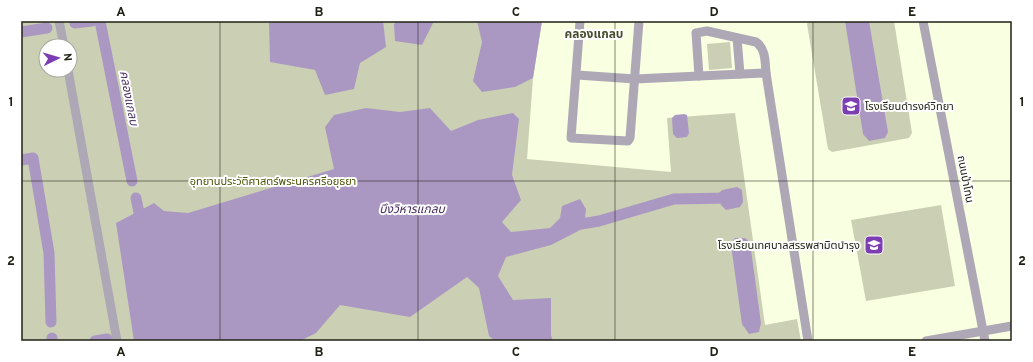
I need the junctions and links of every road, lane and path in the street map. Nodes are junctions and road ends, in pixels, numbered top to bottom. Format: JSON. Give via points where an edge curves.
{"nodes":[{"id":1,"x":59,"y":21,"type":"edge"},
{"id":2,"x":580,"y":21,"type":"edge"},
{"id":3,"x":639,"y":21,"type":"edge"},
{"id":4,"x":923,"y":21,"type":"edge"},
{"id":5,"x":62,"y":38,"type":"edge"},
{"id":6,"x":737,"y":38,"type":"junction"},
{"id":7,"x":766,"y":73,"type":"junction"},
{"id":8,"x":740,"y":74,"type":"junction"},
{"id":9,"x":576,"y":75,"type":"junction"},
{"id":10,"x":699,"y":76,"type":"junction"},
{"id":11,"x":69,"y":78,"type":"edge"},
{"id":12,"x":635,"y":79,"type":"junction"},
{"id":13,"x":1012,"y":326,"type":"edge"},
{"id":14,"x":983,"y":331,"type":"junction"},
{"id":15,"x":117,"y":341,"type":"edge"},
{"id":16,"x":808,"y":341,"type":"edge"},
{"id":17,"x":926,"y":341,"type":"edge"},
{"id":18,"x":985,"y":341,"type":"edge"}],
"edges":[{"from":1,"to":5,"type":"street"},
{"from":2,"to":9,"type":"street"},
{"from":3,"to":12,"type":"street"},
{"from":4,"to":14,"type":"street","name":"ถนนป่าโทน"},
{"from":6,"to":7,"type":"street","via":[[761,45]]},
{"from":6,"to":8,"type":"street"},
{"from":6,"to":10,"type":"street","via":[[707,31],[696,33]]},
{"from":7,"to":8,"type":"street"},
{"from":7,"to":16,"type":"street"},
{"from":8,"to":10,"type":"street"},
{"from":9,"to":12,"type":"street"},
{"from":9,"to":12,"type":"street","via":[[571,138],[630,140]]},
{"from":10,"to":12,"type":"street"},
{"from":11,"to":15,"type":"street"},
{"from":13,"to":14,"type":"street"},
{"from":14,"to":17,"type":"street"},
{"from":14,"to":18,"type":"street","name":"ถนนป่าโทน"}]}
